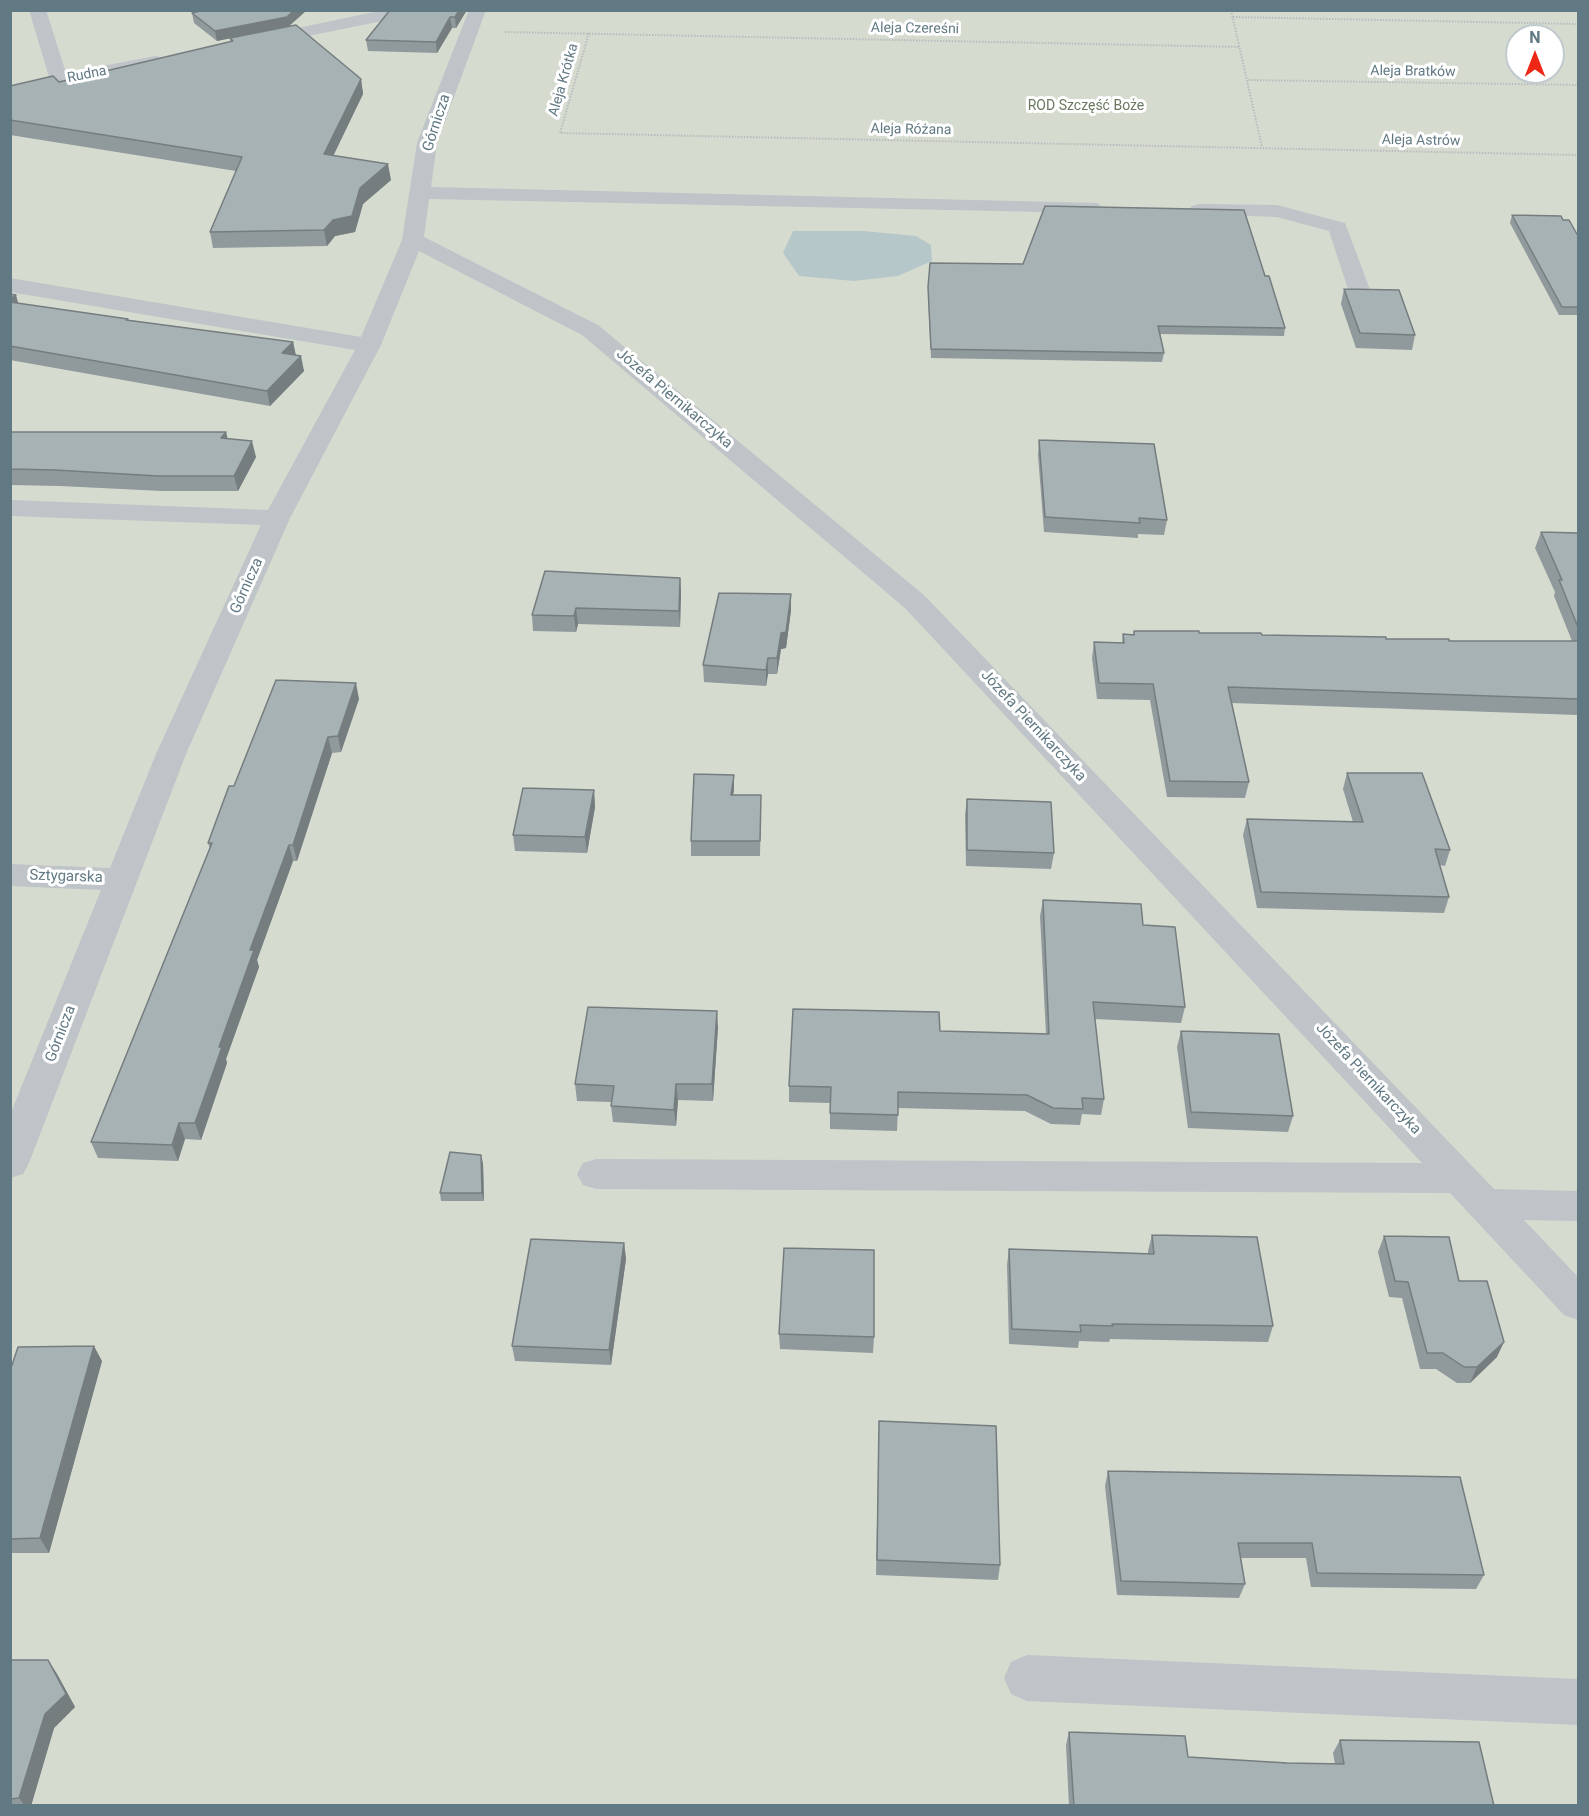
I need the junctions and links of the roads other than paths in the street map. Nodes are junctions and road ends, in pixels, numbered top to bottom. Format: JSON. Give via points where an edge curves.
{"nodes":[{"id":1,"x":37,"y":10,"type":"edge"},
{"id":2,"x":412,"y":10,"type":"edge"},
{"id":3,"x":478,"y":10,"type":"edge"},
{"id":4,"x":247,"y":43,"type":"edge"},
{"id":5,"x":177,"y":57,"type":"edge"},
{"id":6,"x":59,"y":80,"type":"junction"},
{"id":7,"x":10,"y":94,"type":"edge"},
{"id":8,"x":421,"y":193,"type":"junction"},
{"id":9,"x":1111,"y":208,"type":"edge"},
{"id":10,"x":1182,"y":209,"type":"edge"},
{"id":11,"x":413,"y":240,"type":"junction"},
{"id":12,"x":10,"y":285,"type":"edge"},
{"id":13,"x":1361,"y":295,"type":"edge"},
{"id":14,"x":369,"y":345,"type":"junction"},
{"id":15,"x":10,"y":508,"type":"edge"},
{"id":16,"x":278,"y":518,"type":"junction"},
{"id":17,"x":10,"y":875,"type":"edge"},
{"id":18,"x":122,"y":880,"type":"junction"},
{"id":19,"x":10,"y":1163,"type":"edge"},
{"id":20,"x":596,"y":1174,"type":"dead end"},
{"id":21,"x":1474,"y":1191,"type":"junction"},
{"id":22,"x":1578,"y":1206,"type":"edge"},
{"id":23,"x":1578,"y":1304,"type":"edge"},
{"id":24,"x":1028,"y":1678,"type":"dead end"},
{"id":25,"x":1578,"y":1702,"type":"edge"}],
"edges":[{"from":1,"to":6,"type":"street"},
{"from":2,"to":4,"type":"street"},
{"from":3,"to":8,"type":"street","name":"Górnicza","via":[[427,143]]},
{"from":5,"to":6,"type":"street","name":"Rudna"},
{"from":6,"to":7,"type":"street","name":"Rudna"},
{"from":8,"to":9,"type":"street"},
{"from":8,"to":11,"type":"street","name":"Górnicza"},
{"from":10,"to":13,"type":"street","via":[[1277,211],[1338,227]]},
{"from":11,"to":14,"type":"street","name":"Górnicza"},
{"from":11,"to":21,"type":"street","name":"Józefa Piernikarczyka","via":[[590,330],[915,602]]},
{"from":12,"to":14,"type":"street"},
{"from":14,"to":16,"type":"street","name":"Górnicza"},
{"from":15,"to":16,"type":"street"},
{"from":16,"to":18,"type":"street","name":"Górnicza","via":[[171,754]]},
{"from":17,"to":18,"type":"street","name":"Sztygarska"},
{"from":18,"to":19,"type":"street","name":"Górnicza"},
{"from":20,"to":21,"type":"street"},
{"from":21,"to":22,"type":"street"},
{"from":21,"to":23,"type":"street","name":"Józefa Piernikarczyka"},
{"from":24,"to":25,"type":"street"}]}
